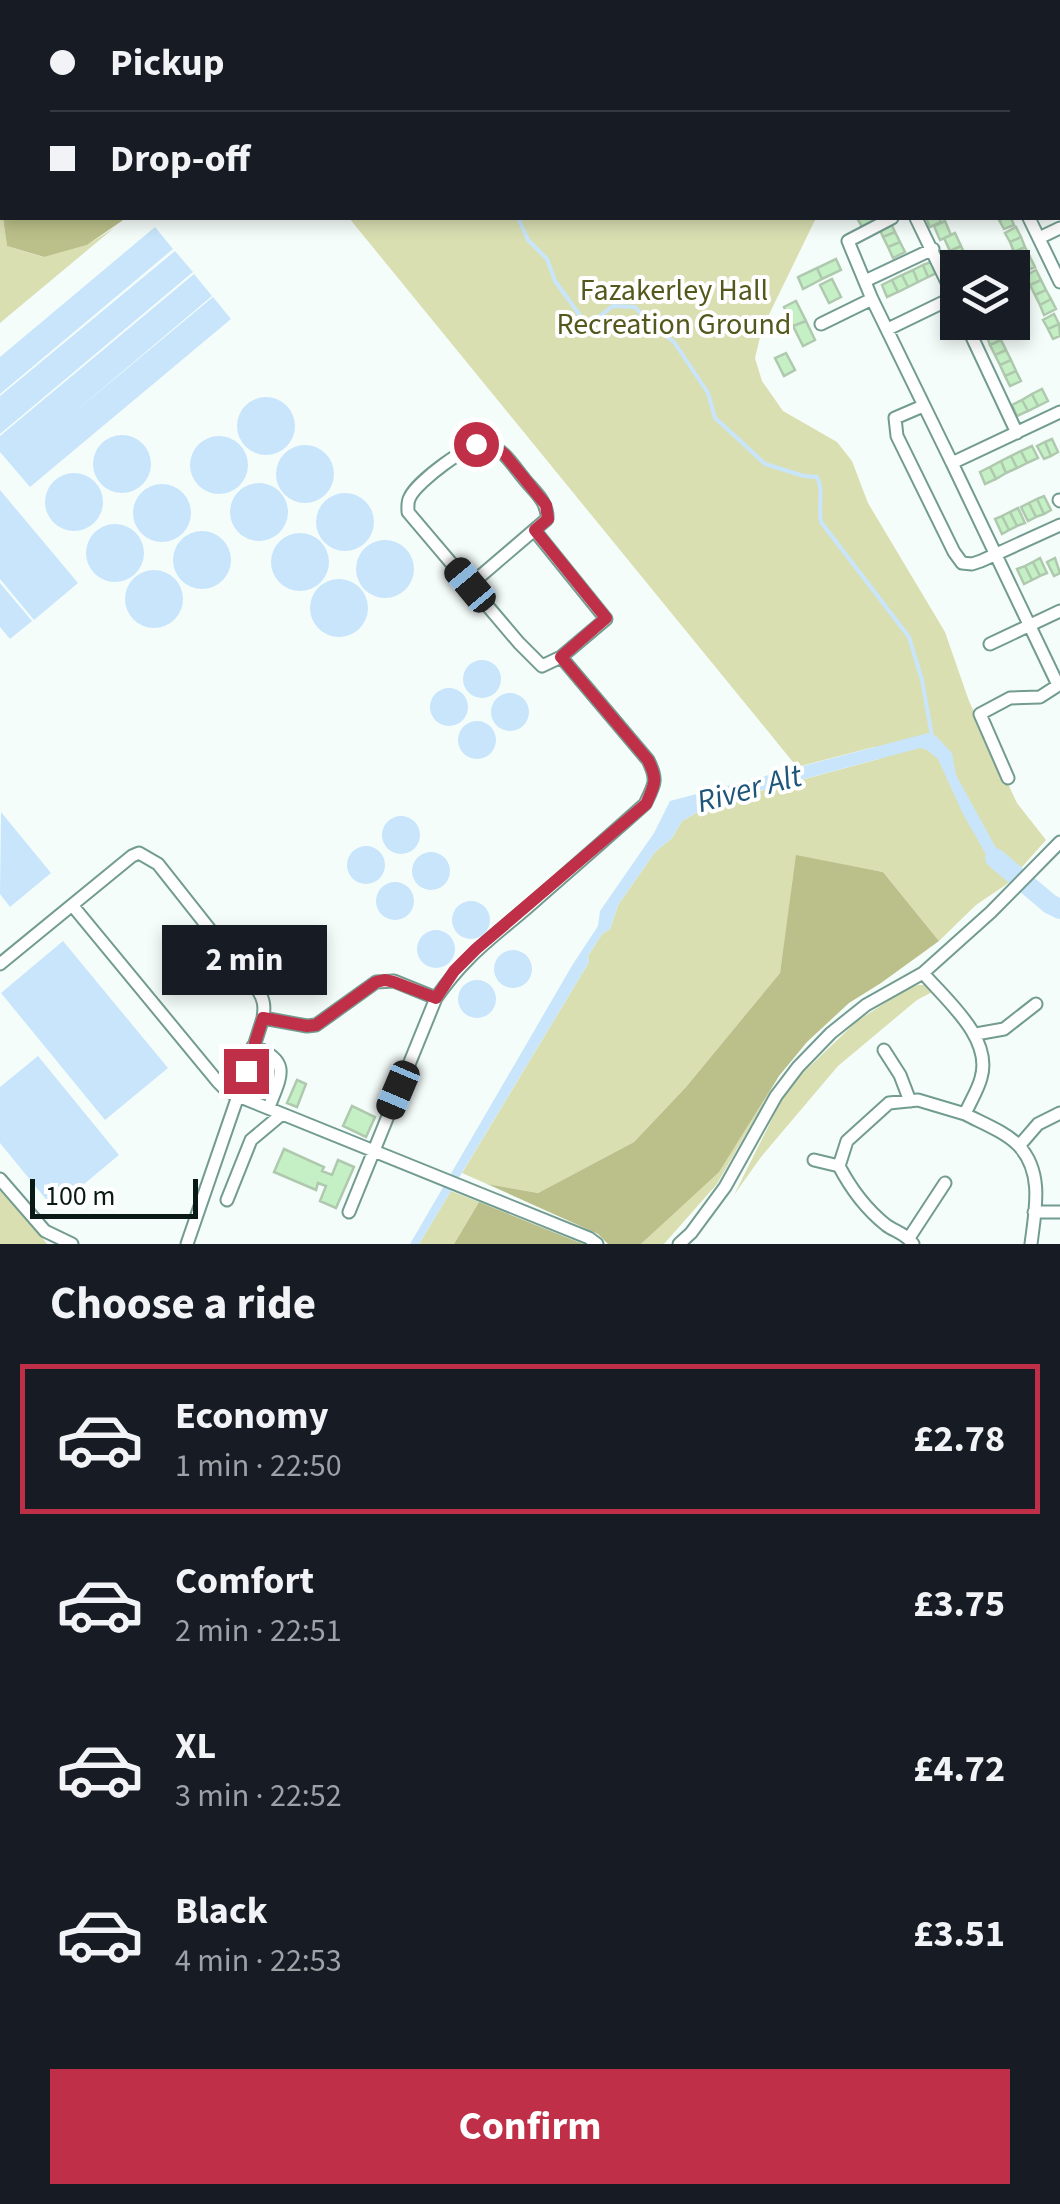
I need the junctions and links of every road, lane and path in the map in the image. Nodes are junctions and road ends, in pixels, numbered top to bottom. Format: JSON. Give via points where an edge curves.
{"nodes":[{"id":1,"x":885,"y":220,"type":"edge"},
{"id":2,"x":917,"y":220,"type":"edge"},
{"id":3,"x":1030,"y":220,"type":"edge"},
{"id":4,"x":1060,"y":228,"type":"edge"},
{"id":5,"x":1039,"y":238,"type":"junction"},
{"id":6,"x":932,"y":249,"type":"junction"},
{"id":7,"x":940,"y":266,"type":"edge"},
{"id":8,"x":865,"y":281,"type":"junction"},
{"id":9,"x":1060,"y":282,"type":"edge"},
{"id":10,"x":872,"y":299,"type":"junction"},
{"id":11,"x":940,"y":308,"type":"edge"},
{"id":12,"x":821,"y":324,"type":"dead end"},
{"id":13,"x":888,"y":329,"type":"junction"},
{"id":14,"x":973,"y":340,"type":"edge"},
{"id":15,"x":923,"y":406,"type":"junction"},
{"id":16,"x":1060,"y":412,"type":"edge"},
{"id":17,"x":1017,"y":434,"type":"junction"},
{"id":18,"x":952,"y":464,"type":"junction"},
{"id":19,"x":1060,"y":524,"type":"edge"},
{"id":20,"x":535,"y":530,"type":"junction"},
{"id":21,"x":995,"y":555,"type":"junction"},
{"id":22,"x":470,"y":585,"type":"junction"},
{"id":23,"x":1060,"y":611,"type":"edge"},
{"id":24,"x":1030,"y":626,"type":"junction"},
{"id":25,"x":990,"y":644,"type":"dead end"},
{"id":26,"x":561,"y":657,"type":"junction"},
{"id":27,"x":1059,"y":685,"type":"edge"},
{"id":28,"x":1008,"y":778,"type":"dead end"},
{"id":29,"x":1058,"y":848,"type":"edge"},
{"id":30,"x":72,"y":904,"type":"junction"},
{"id":31,"x":0,"y":964,"type":"edge"},
{"id":32,"x":922,"y":972,"type":"junction"},
{"id":33,"x":436,"y":998,"type":"junction"},
{"id":34,"x":1036,"y":1004,"type":"dead end"},
{"id":35,"x":263,"y":1018,"type":"junction"},
{"id":36,"x":976,"y":1034,"type":"junction"},
{"id":37,"x":253,"y":1046,"type":"junction"},
{"id":38,"x":884,"y":1050,"type":"dead end"},
{"id":39,"x":238,"y":1096,"type":"junction"},
{"id":40,"x":910,"y":1100,"type":"junction"},
{"id":41,"x":269,"y":1108,"type":"junction"},
{"id":42,"x":1060,"y":1113,"type":"edge"},
{"id":43,"x":282,"y":1114,"type":"junction"},
{"id":44,"x":965,"y":1114,"type":"junction"},
{"id":45,"x":1019,"y":1146,"type":"junction"},
{"id":46,"x":372,"y":1152,"type":"junction"},
{"id":47,"x":814,"y":1160,"type":"dead end"},
{"id":48,"x":840,"y":1166,"type":"junction"},
{"id":49,"x":0,"y":1178,"type":"edge"},
{"id":50,"x":945,"y":1183,"type":"dead end"},
{"id":51,"x":227,"y":1200,"type":"dead end"},
{"id":52,"x":349,"y":1212,"type":"dead end"},
{"id":53,"x":1034,"y":1212,"type":"junction"},
{"id":54,"x":1060,"y":1212,"type":"edge"},
{"id":55,"x":911,"y":1241,"type":"edge"},
{"id":56,"x":72,"y":1244,"type":"edge"},
{"id":57,"x":187,"y":1244,"type":"edge"},
{"id":58,"x":597,"y":1244,"type":"edge"},
{"id":59,"x":679,"y":1244,"type":"edge"},
{"id":60,"x":1031,"y":1244,"type":"edge"}],
"edges":[{"from":1,"to":8,"type":"street","via":[[848,241]]},
{"from":2,"to":6,"type":"street"},
{"from":3,"to":5,"type":"street"},
{"from":4,"to":5,"type":"street"},
{"from":5,"to":9,"type":"street"},
{"from":6,"to":7,"type":"street"},
{"from":6,"to":8,"type":"street"},
{"from":8,"to":10,"type":"street"},
{"from":10,"to":12,"type":"street"},
{"from":10,"to":13,"type":"street"},
{"from":11,"to":13,"type":"street"},
{"from":13,"to":15,"type":"street"},
{"from":14,"to":17,"type":"street"},
{"from":15,"to":18,"type":"street"},
{"from":15,"to":21,"type":"street","via":[[895,418],[898,436],[954,552],[962,564]]},
{"from":16,"to":17,"type":"street"},
{"from":17,"to":18,"type":"street"},
{"from":18,"to":21,"type":"street"},
{"from":19,"to":21,"type":"street"},
{"from":20,"to":22,"type":"street"},
{"from":20,"to":22,"type":"street","via":[[548,519],[546,505],[495,447],[466,448],[419,486],[408,512]]},
{"from":20,"to":26,"type":"street","via":[[606,618]]},
{"from":21,"to":24,"type":"street"},
{"from":22,"to":26,"type":"street","via":[[536,663]]},
{"from":23,"to":24,"type":"street"},
{"from":24,"to":25,"type":"street"},
{"from":24,"to":27,"type":"street"},
{"from":26,"to":33,"type":"street","via":[[648,760],[655,784],[646,804],[476,949]]},
{"from":27,"to":28,"type":"street","via":[[980,714]]},
{"from":29,"to":32,"type":"street"},
{"from":30,"to":31,"type":"street"},
{"from":30,"to":35,"type":"street","via":[[132,856],[150,858],[258,989]]},
{"from":30,"to":39,"type":"street","via":[[226,1090]]},
{"from":32,"to":36,"type":"street"},
{"from":32,"to":59,"type":"street","via":[[866,1005],[798,1067],[725,1187]]},
{"from":33,"to":35,"type":"street","via":[[385,980],[316,1025]]},
{"from":33,"to":46,"type":"street"},
{"from":34,"to":36,"type":"street","via":[[1004,1029]]},
{"from":35,"to":37,"type":"street"},
{"from":36,"to":44,"type":"street","via":[[982,1076]]},
{"from":37,"to":39,"type":"street"},
{"from":37,"to":41,"type":"street","via":[[281,1066]]},
{"from":38,"to":40,"type":"street"},
{"from":39,"to":41,"type":"street"},
{"from":39,"to":57,"type":"street"},
{"from":40,"to":44,"type":"street"},
{"from":40,"to":48,"type":"street","via":[[889,1103],[869,1119],[847,1141]]},
{"from":41,"to":43,"type":"street"},
{"from":42,"to":45,"type":"street","via":[[1038,1124]]},
{"from":43,"to":46,"type":"street"},
{"from":43,"to":51,"type":"street","via":[[251,1140]]},
{"from":44,"to":45,"type":"street"},
{"from":45,"to":53,"type":"street","via":[[1034,1172]]},
{"from":46,"to":52,"type":"street"},
{"from":46,"to":58,"type":"street"},
{"from":47,"to":48,"type":"street"},
{"from":48,"to":55,"type":"street","via":[[851,1190]]},
{"from":49,"to":56,"type":"street","via":[[45,1232]]},
{"from":50,"to":55,"type":"street"},
{"from":53,"to":54,"type":"street"},
{"from":53,"to":60,"type":"street"}]}
